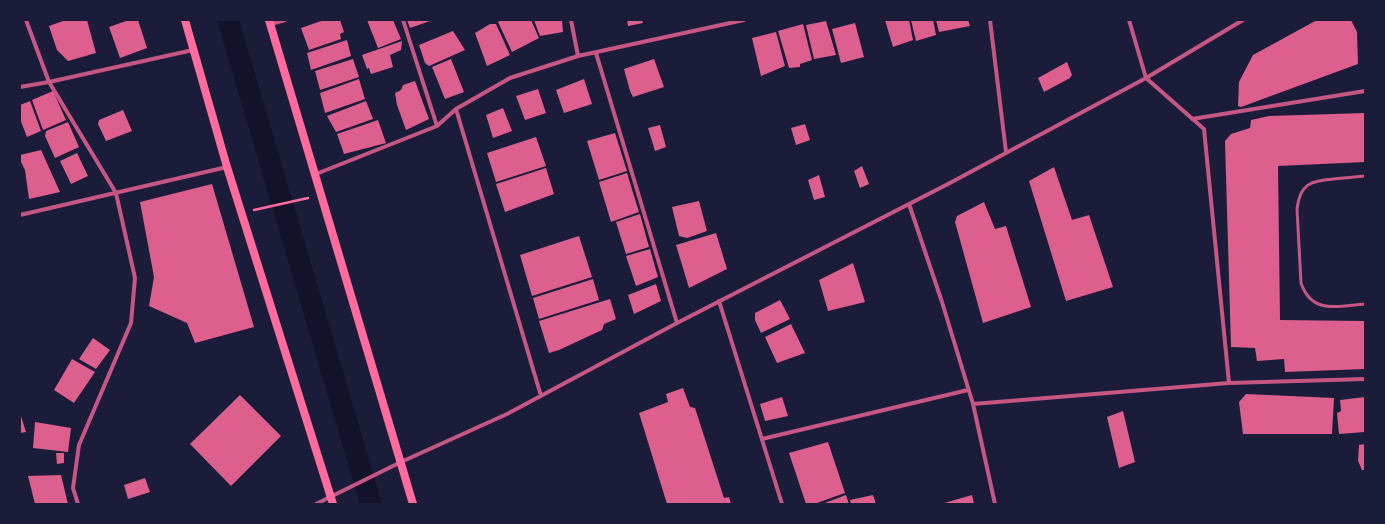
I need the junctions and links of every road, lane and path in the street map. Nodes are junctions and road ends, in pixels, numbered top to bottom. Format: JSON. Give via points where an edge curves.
{"nodes":[{"id":1,"x":26,"y":20,"type":"edge"},
{"id":2,"x":185,"y":20,"type":"edge"},
{"id":3,"x":285,"y":20,"type":"edge"},
{"id":4,"x":403,"y":20,"type":"edge"},
{"id":5,"x":571,"y":20,"type":"edge"},
{"id":6,"x":744,"y":20,"type":"edge"},
{"id":7,"x":990,"y":20,"type":"edge"},
{"id":8,"x":1129,"y":20,"type":"edge"},
{"id":9,"x":1242,"y":20,"type":"edge"},
{"id":10,"x":270,"y":22,"type":"edge"},
{"id":11,"x":193,"y":50,"type":"junction"},
{"id":12,"x":596,"y":53,"type":"junction"},
{"id":13,"x":578,"y":56,"type":"junction"},
{"id":14,"x":1146,"y":78,"type":"junction"},
{"id":15,"x":49,"y":82,"type":"junction"},
{"id":16,"x":20,"y":88,"type":"edge"},
{"id":17,"x":1365,"y":91,"type":"edge"},
{"id":18,"x":456,"y":110,"type":"junction"},
{"id":19,"x":1192,"y":119,"type":"junction"},
{"id":20,"x":437,"y":126,"type":"junction"},
{"id":21,"x":1006,"y":152,"type":"junction"},
{"id":22,"x":227,"y":167,"type":"junction"},
{"id":23,"x":316,"y":174,"type":"junction"},
{"id":24,"x":1365,"y":176,"type":"edge"},
{"id":25,"x":116,"y":194,"type":"junction"},
{"id":26,"x":308,"y":198,"type":"dead end"},
{"id":27,"x":909,"y":204,"type":"junction"},
{"id":28,"x":256,"y":209,"type":"dead end"},
{"id":29,"x":20,"y":215,"type":"edge"},
{"id":30,"x":719,"y":301,"type":"junction"},
{"id":31,"x":1365,"y":304,"type":"edge"},
{"id":32,"x":677,"y":323,"type":"junction"},
{"id":33,"x":1365,"y":379,"type":"edge"},
{"id":34,"x":1229,"y":384,"type":"junction"},
{"id":35,"x":968,"y":390,"type":"junction"},
{"id":36,"x":542,"y":396,"type":"junction"},
{"id":37,"x":973,"y":404,"type":"junction"},
{"id":38,"x":762,"y":439,"type":"junction"},
{"id":39,"x":401,"y":462,"type":"junction"},
{"id":40,"x":332,"y":500,"type":"edge"},
{"id":41,"x":78,"y":504,"type":"edge"},
{"id":42,"x":316,"y":504,"type":"edge"},
{"id":43,"x":413,"y":504,"type":"edge"},
{"id":44,"x":782,"y":504,"type":"edge"},
{"id":45,"x":995,"y":504,"type":"edge"}],
"edges":[{"from":1,"to":15,"type":"street"},
{"from":2,"to":11,"type":"main road"},
{"from":3,"to":10,"type":"street"},
{"from":4,"to":20,"type":"street"},
{"from":5,"to":13,"type":"street"},
{"from":6,"to":12,"type":"street"},
{"from":7,"to":21,"type":"street"},
{"from":8,"to":14,"type":"street"},
{"from":9,"to":14,"type":"street"},
{"from":10,"to":23,"type":"main road"},
{"from":11,"to":15,"type":"street"},
{"from":11,"to":22,"type":"main road"},
{"from":12,"to":13,"type":"street"},
{"from":12,"to":32,"type":"street"},
{"from":13,"to":18,"type":"street","via":[[510,78]]},
{"from":14,"to":19,"type":"street"},
{"from":14,"to":21,"type":"street"},
{"from":15,"to":16,"type":"street"},
{"from":15,"to":25,"type":"street"},
{"from":17,"to":19,"type":"street"},
{"from":18,"to":20,"type":"street"},
{"from":18,"to":36,"type":"street"},
{"from":19,"to":34,"type":"street","via":[[1204,129]]},
{"from":20,"to":23,"type":"street"},
{"from":21,"to":27,"type":"street"},
{"from":22,"to":25,"type":"street"},
{"from":22,"to":40,"type":"main road"},
{"from":23,"to":39,"type":"main road"},
{"from":24,"to":31,"type":"lane","via":[[1315,180],[1301,193],[1297,210],[1301,283],[1308,298],[1325,307]]},
{"from":25,"to":29,"type":"street"},
{"from":25,"to":41,"type":"street","via":[[135,278],[131,323],[79,445],[73,488]]},
{"from":26,"to":28,"type":"path"},
{"from":27,"to":30,"type":"street"},
{"from":27,"to":35,"type":"street"},
{"from":30,"to":32,"type":"street"},
{"from":30,"to":38,"type":"street"},
{"from":32,"to":36,"type":"street"},
{"from":33,"to":34,"type":"street"},
{"from":34,"to":37,"type":"street"},
{"from":35,"to":37,"type":"street"},
{"from":35,"to":38,"type":"street"},
{"from":36,"to":39,"type":"street"},
{"from":37,"to":45,"type":"street"},
{"from":38,"to":44,"type":"street"},
{"from":39,"to":40,"type":"street","via":[[349,487]]},
{"from":39,"to":43,"type":"main road"},
{"from":40,"to":42,"type":"street"}]}
